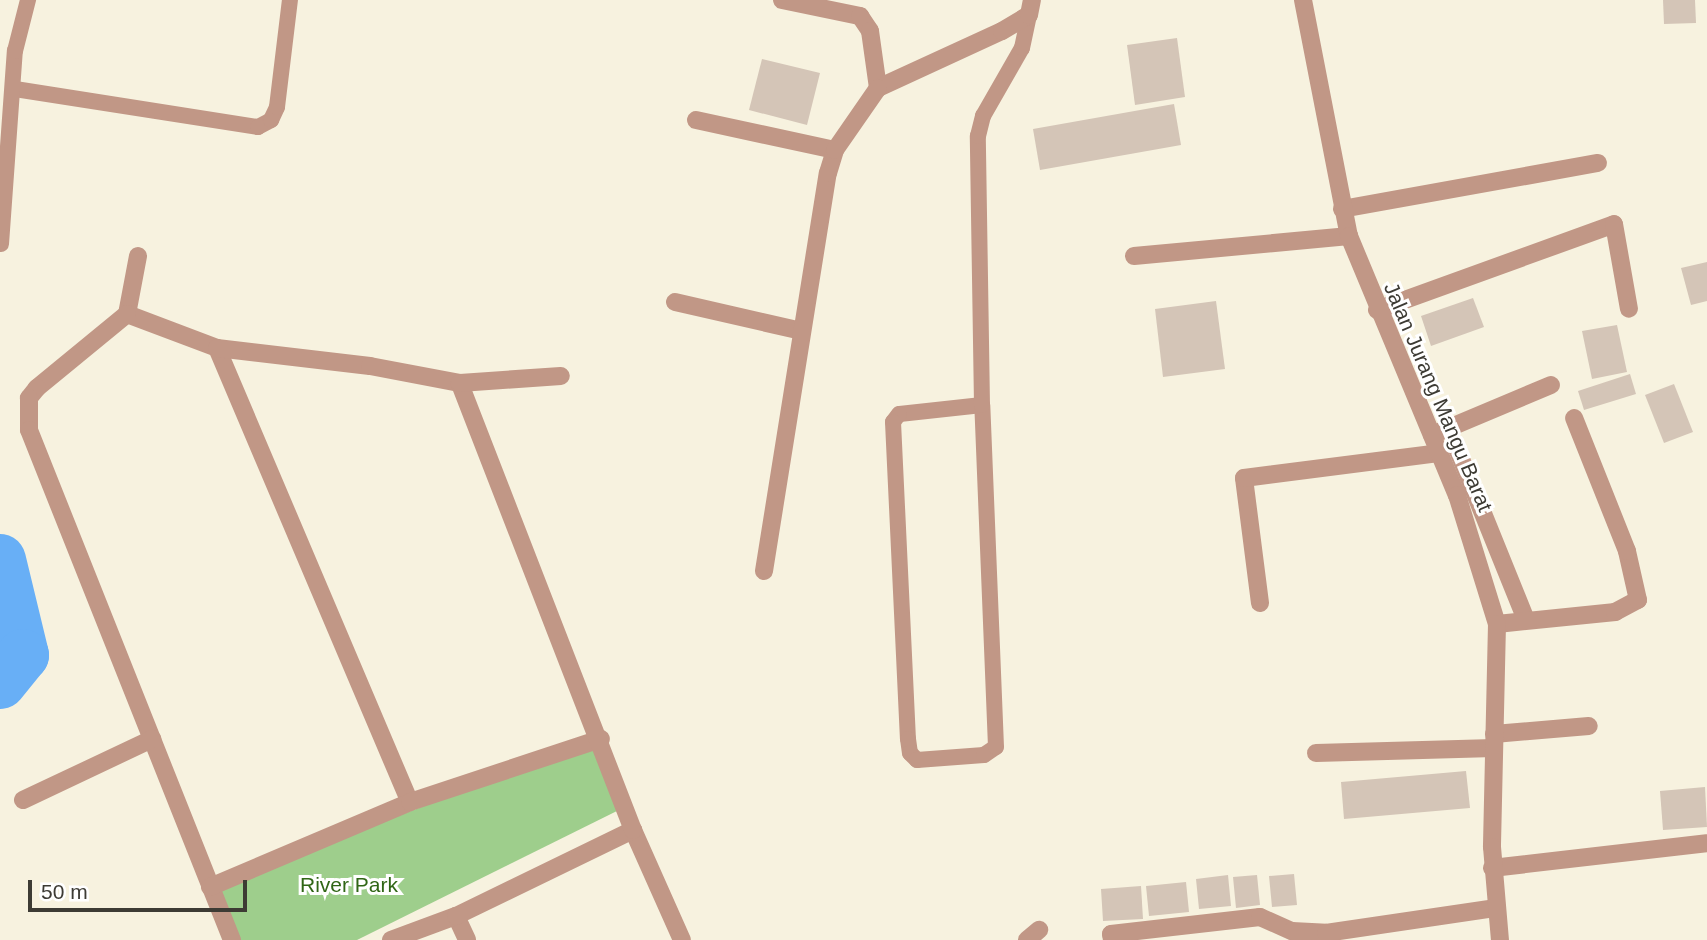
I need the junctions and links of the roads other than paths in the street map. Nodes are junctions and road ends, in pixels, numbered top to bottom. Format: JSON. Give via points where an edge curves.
{"nodes":[{"id":1,"x":28,"y":0,"type":"edge"},
{"id":2,"x":290,"y":0,"type":"edge"},
{"id":3,"x":782,"y":0,"type":"edge"},
{"id":4,"x":1303,"y":0,"type":"edge"},
{"id":5,"x":1030,"y":8,"type":"edge"},
{"id":6,"x":878,"y":88,"type":"junction"},
{"id":7,"x":15,"y":89,"type":"junction"},
{"id":8,"x":695,"y":120,"type":"dead end"},
{"id":9,"x":835,"y":150,"type":"junction"},
{"id":10,"x":1598,"y":163,"type":"dead end"},
{"id":11,"x":1342,"y":209,"type":"junction"},
{"id":12,"x":1349,"y":236,"type":"junction"},
{"id":13,"x":1,"y":244,"type":"edge"},
{"id":14,"x":138,"y":256,"type":"dead end"},
{"id":15,"x":1134,"y":256,"type":"dead end"},
{"id":16,"x":675,"y":302,"type":"dead end"},
{"id":17,"x":1629,"y":309,"type":"dead end"},
{"id":18,"x":1377,"y":310,"type":"junction"},
{"id":19,"x":127,"y":314,"type":"junction"},
{"id":20,"x":803,"y":331,"type":"junction"},
{"id":21,"x":217,"y":348,"type":"junction"},
{"id":22,"x":561,"y":376,"type":"dead end"},
{"id":23,"x":460,"y":383,"type":"junction"},
{"id":24,"x":1551,"y":385,"type":"dead end"},
{"id":25,"x":982,"y":405,"type":"junction"},
{"id":26,"x":1574,"y":418,"type":"dead end"},
{"id":27,"x":1432,"y":435,"type":"junction"},
{"id":28,"x":1448,"y":451,"type":"junction"},
{"id":29,"x":764,"y":571,"type":"dead end"},
{"id":30,"x":1260,"y":603,"type":"dead end"},
{"id":31,"x":1526,"y":620,"type":"junction"},
{"id":32,"x":1497,"y":624,"type":"junction"},
{"id":33,"x":1588,"y":726,"type":"dead end"},
{"id":34,"x":601,"y":739,"type":"junction"},
{"id":35,"x":152,"y":740,"type":"junction"},
{"id":36,"x":1494,"y":741,"type":"junction"},
{"id":37,"x":1316,"y":753,"type":"dead end"},
{"id":38,"x":23,"y":800,"type":"dead end"},
{"id":39,"x":410,"y":803,"type":"junction"},
{"id":40,"x":633,"y":830,"type":"junction"},
{"id":41,"x":1707,"y":843,"type":"edge"},
{"id":42,"x":1492,"y":868,"type":"junction"},
{"id":43,"x":211,"y":887,"type":"junction"},
{"id":44,"x":1496,"y":908,"type":"junction"},
{"id":45,"x":456,"y":916,"type":"junction"},
{"id":46,"x":229,"y":939,"type":"edge"},
{"id":47,"x":391,"y":940,"type":"edge"},
{"id":48,"x":467,"y":940,"type":"edge"},
{"id":49,"x":682,"y":940,"type":"edge"},
{"id":50,"x":1112,"y":940,"type":"edge"},
{"id":51,"x":1500,"y":940,"type":"edge"}],
"edges":[{"from":1,"to":7,"type":"lane","via":[[15,51]]},
{"from":2,"to":7,"type":"lane","via":[[278,107],[271,120],[258,127]]},
{"from":3,"to":6,"type":"street","via":[[860,16],[870,31]]},
{"from":4,"to":11,"type":"street","name":"Jalan Jurang Mangu Barat"},
{"from":5,"to":6,"type":"street"},
{"from":5,"to":25,"type":"lane","via":[[1022,48],[983,116],[978,136]]},
{"from":6,"to":9,"type":"street"},
{"from":7,"to":13,"type":"lane"},
{"from":8,"to":9,"type":"street"},
{"from":9,"to":20,"type":"street"},
{"from":10,"to":11,"type":"street"},
{"from":11,"to":12,"type":"street","name":"Jalan Jurang Mangu Barat"},
{"from":12,"to":15,"type":"street"},
{"from":12,"to":18,"type":"street","name":"Jalan Jurang Mangu Barat"},
{"from":14,"to":19,"type":"street"},
{"from":16,"to":20,"type":"street"},
{"from":17,"to":18,"type":"street","via":[[1614,224]]},
{"from":18,"to":27,"type":"street","name":"Jalan Jurang Mangu Barat"},
{"from":19,"to":21,"type":"street"},
{"from":19,"to":35,"type":"street","via":[[37,388],[27,413],[29,430]]},
{"from":20,"to":29,"type":"street"},
{"from":21,"to":23,"type":"street","via":[[370,366]]},
{"from":21,"to":39,"type":"street"},
{"from":22,"to":23,"type":"street"},
{"from":23,"to":34,"type":"street"},
{"from":24,"to":27,"type":"street"},
{"from":25,"to":25,"type":"lane","via":[[996,747],[984,755],[917,760],[910,753],[908,739],[893,422],[899,414]]},
{"from":26,"to":31,"type":"street","via":[[1630,559],[1638,600],[1615,612]]},
{"from":27,"to":28,"type":"street","name":"Jalan Jurang Mangu Barat"},
{"from":28,"to":30,"type":"street","via":[[1244,478]]},
{"from":28,"to":31,"type":"street"},
{"from":28,"to":32,"type":"street","name":"Jalan Jurang Mangu Barat"},
{"from":31,"to":32,"type":"street"},
{"from":32,"to":36,"type":"street","name":"Jalan Jurang Mangu Barat"},
{"from":33,"to":36,"type":"street"},
{"from":34,"to":39,"type":"street"},
{"from":34,"to":40,"type":"street"},
{"from":35,"to":38,"type":"street"},
{"from":35,"to":43,"type":"street"},
{"from":36,"to":37,"type":"street"},
{"from":36,"to":42,"type":"street","name":"Jalan Jurang Mangu Barat"},
{"from":39,"to":43,"type":"street"},
{"from":40,"to":45,"type":"street"},
{"from":40,"to":49,"type":"street"},
{"from":41,"to":42,"type":"street"},
{"from":42,"to":44,"type":"street","name":"Jalan Jurang Mangu Barat"},
{"from":43,"to":46,"type":"street"},
{"from":44,"to":50,"type":"street","via":[[1326,933],[1292,931],[1260,917],[1111,934]]},
{"from":44,"to":51,"type":"street","name":"Jalan Jurang Mangu Barat"},
{"from":45,"to":47,"type":"street"},
{"from":45,"to":48,"type":"street"}]}
